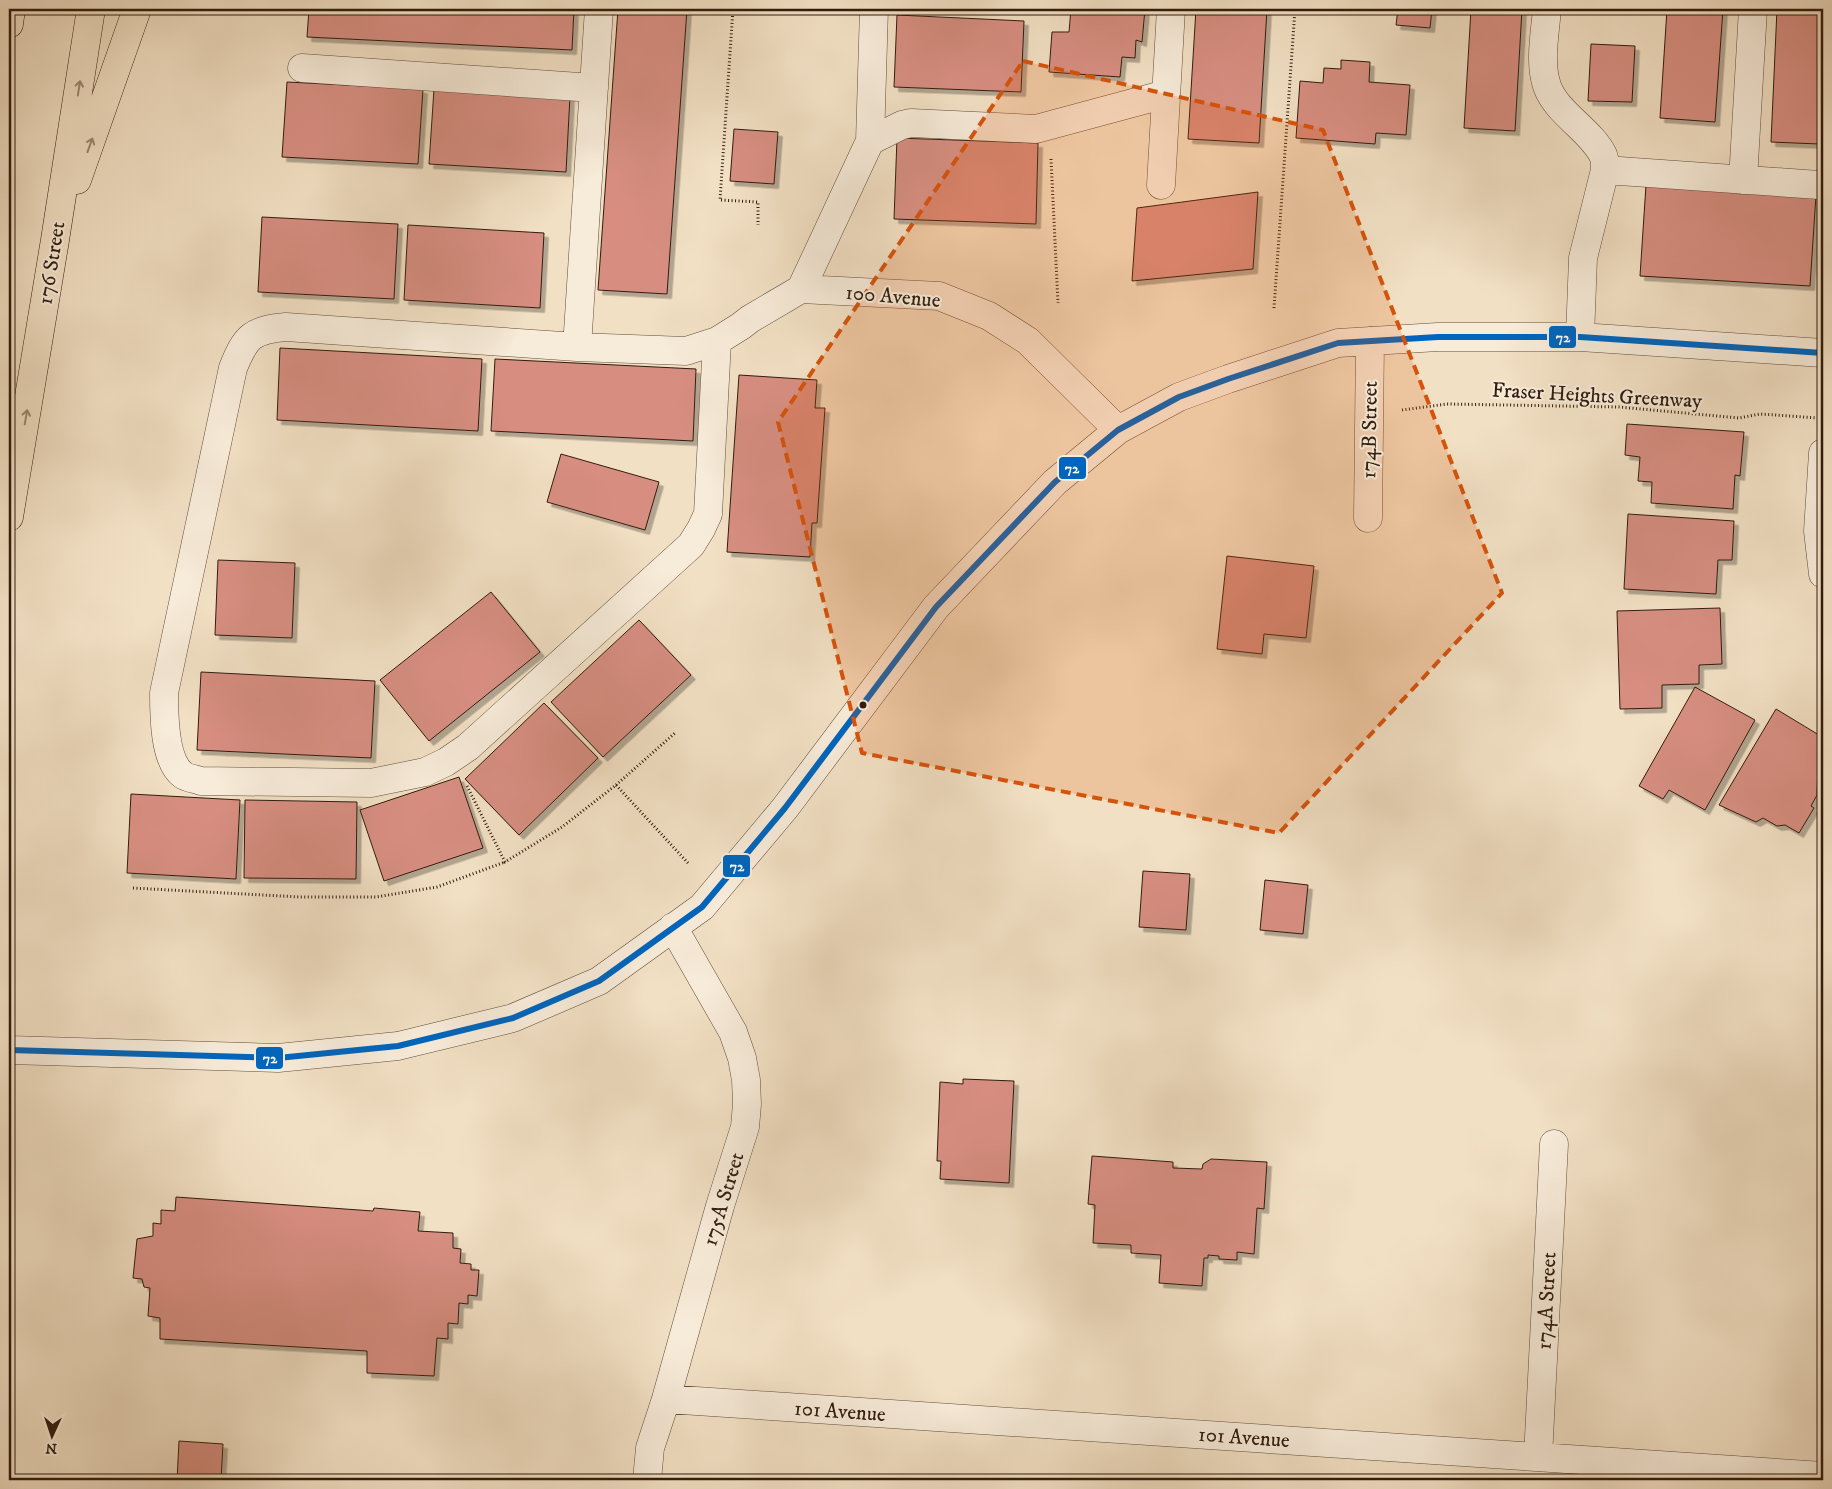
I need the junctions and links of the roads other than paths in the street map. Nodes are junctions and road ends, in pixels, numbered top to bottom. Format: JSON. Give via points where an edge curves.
{"nodes":[{"id":1,"x":11,"y":9,"type":"edge"},
{"id":2,"x":91,"y":9,"type":"edge"},
{"id":3,"x":137,"y":9,"type":"edge"},
{"id":4,"x":599,"y":9,"type":"edge"},
{"id":5,"x":874,"y":9,"type":"edge"},
{"id":6,"x":1171,"y":9,"type":"edge"},
{"id":7,"x":1547,"y":9,"type":"edge"},
{"id":8,"x":1753,"y":9,"type":"edge"},
{"id":9,"x":9,"y":24,"type":"edge"},
{"id":10,"x":302,"y":68,"type":"dead end"},
{"id":11,"x":594,"y":88,"type":"junction"},
{"id":12,"x":1166,"y":94,"type":"junction"},
{"id":13,"x":870,"y":141,"type":"junction"},
{"id":14,"x":1605,"y":170,"type":"junction"},
{"id":15,"x":1743,"y":180,"type":"junction"},
{"id":16,"x":1160,"y":185,"type":"dead end"},
{"id":17,"x":1819,"y":185,"type":"dead end"},
{"id":18,"x":55,"y":240,"type":"junction"},
{"id":19,"x":801,"y":289,"type":"junction"},
{"id":20,"x":1580,"y":337,"type":"junction"},
{"id":21,"x":717,"y":340,"type":"junction"},
{"id":22,"x":1370,"y":341,"type":"junction"},
{"id":23,"x":577,"y":347,"type":"junction"},
{"id":24,"x":1823,"y":353,"type":"edge"},
{"id":25,"x":1118,"y":430,"type":"junction"},
{"id":26,"x":1823,"y":453,"type":"edge"},
{"id":27,"x":9,"y":517,"type":"edge"},
{"id":28,"x":1368,"y":518,"type":"dead end"},
{"id":29,"x":1823,"y":574,"type":"edge"},
{"id":30,"x":673,"y":927,"type":"junction"},
{"id":31,"x":9,"y":1050,"type":"edge"},
{"id":32,"x":1554,"y":1144,"type":"dead end"},
{"id":33,"x":666,"y":1399,"type":"junction"},
{"id":34,"x":1538,"y":1457,"type":"junction"},
{"id":35,"x":1823,"y":1476,"type":"edge"},
{"id":36,"x":647,"y":1480,"type":"edge"}],
"edges":[{"from":1,"to":9,"type":"highway"},
{"from":18,"to":2,"type":"highway","name":"176 Street","one_way":true},
{"from":18,"to":3,"type":"highway","one_way":true},
{"from":4,"to":11,"type":"street"},
{"from":5,"to":13,"type":"street"},
{"from":6,"to":12,"type":"street"},
{"from":7,"to":14,"type":"street","via":[[1543,65],[1547,86],[1604,156]]},
{"from":8,"to":15,"type":"street"},
{"from":10,"to":11,"type":"street"},
{"from":11,"to":23,"type":"street"},
{"from":12,"to":13,"type":"street","via":[[1049,127],[1028,129],[911,123]]},
{"from":12,"to":16,"type":"street"},
{"from":13,"to":19,"type":"street"},
{"from":14,"to":15,"type":"street"},
{"from":14,"to":20,"type":"street","via":[[1583,258]]},
{"from":15,"to":17,"type":"street"},
{"from":27,"to":18,"type":"highway","name":"176 Street","one_way":true},
{"from":19,"to":21,"type":"street"},
{"from":19,"to":25,"type":"street","name":"100 Avenue","via":[[940,296],[989,316],[1028,341]]},
{"from":20,"to":22,"type":"street","via":[[1438,337]]},
{"from":20,"to":24,"type":"street"},
{"from":21,"to":23,"type":"street","via":[[686,351]]},
{"from":21,"to":23,"type":"street","via":[[708,514],[696,537],[468,747],[424,772],[370,783],[201,780],[183,776],[173,764],[164,719],[164,693],[233,368],[251,335],[266,329],[286,327]]},
{"from":22,"to":25,"type":"street","via":[[1338,343],[1228,379],[1179,397]]},
{"from":22,"to":28,"type":"street","name":"174B Street"},
{"from":25,"to":30,"type":"street","via":[[1055,482],[936,607],[785,808],[702,907]]},
{"from":26,"to":29,"type":"street","via":[[1818,531]]},
{"from":30,"to":31,"type":"street","via":[[599,981],[530,1011],[398,1046],[278,1058]]},
{"from":30,"to":33,"type":"street","name":"175A Street","via":[[733,1032],[742,1058],[747,1104],[745,1128]]},
{"from":32,"to":34,"type":"street","name":"174A Street"},
{"from":33,"to":34,"type":"street","name":"101 Avenue"},
{"from":33,"to":36,"type":"street","name":"175A Street","via":[[650,1448]]},
{"from":34,"to":35,"type":"street","name":"101 Avenue"}]}
